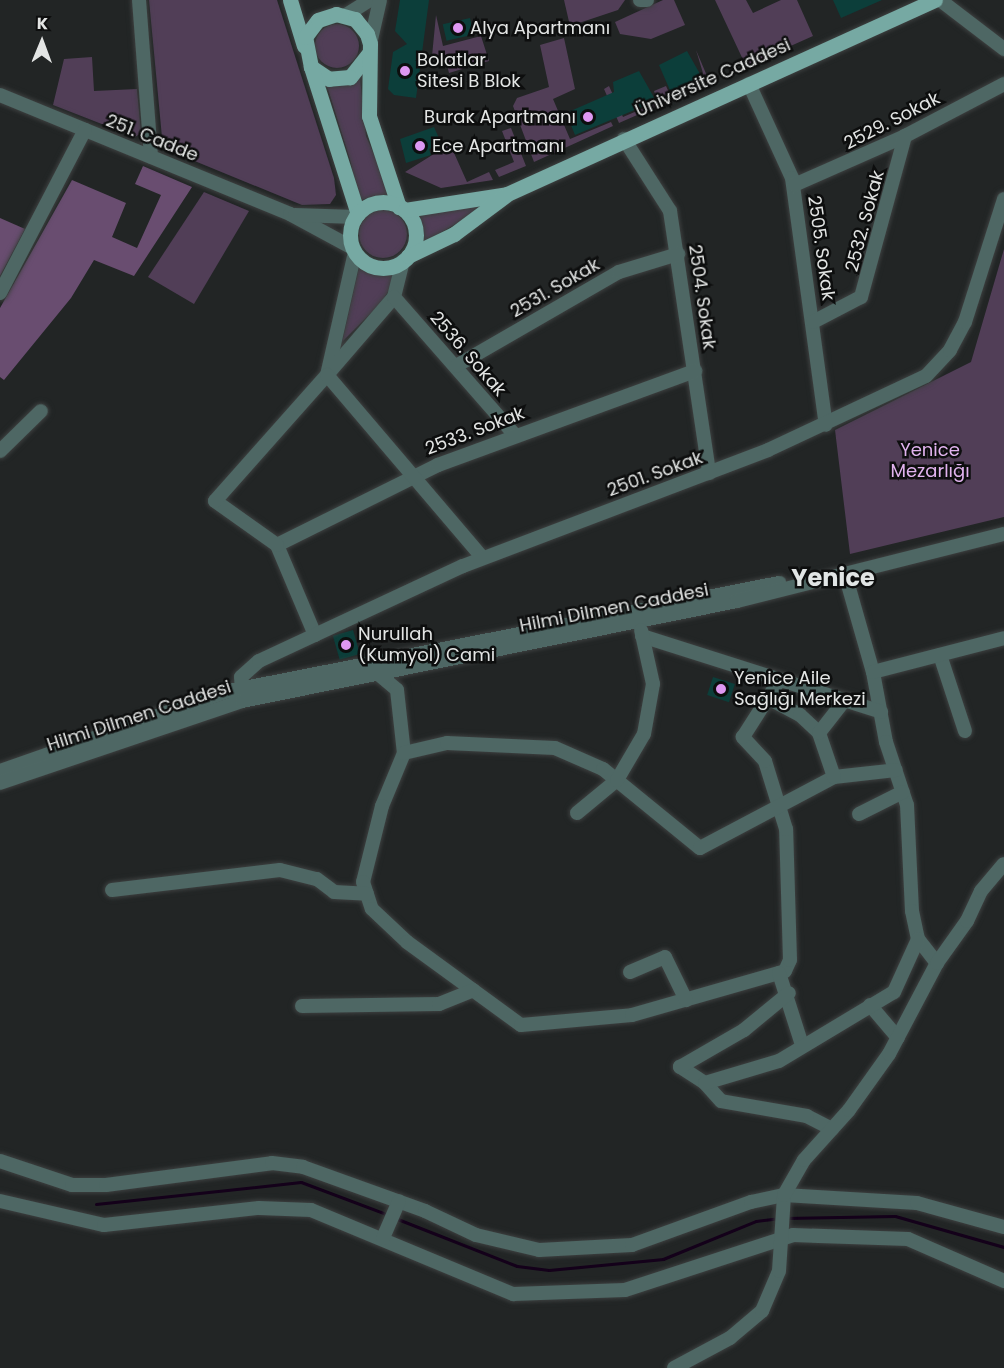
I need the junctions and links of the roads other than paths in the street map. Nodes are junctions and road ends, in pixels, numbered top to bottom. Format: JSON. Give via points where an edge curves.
{"nodes":[{"id":1,"x":140,"y":0,"type":"edge"},
{"id":2,"x":292,"y":0,"type":"edge"},
{"id":3,"x":370,"y":0,"type":"edge"},
{"id":4,"x":380,"y":0,"type":"edge"},
{"id":5,"x":935,"y":0,"type":"edge"},
{"id":6,"x":940,"y":0,"type":"edge"},
{"id":7,"x":346,"y":15,"type":"junction"},
{"id":8,"x":326,"y":16,"type":"junction"},
{"id":9,"x":304,"y":47,"type":"junction"},
{"id":10,"x":370,"y":48,"type":"junction"},
{"id":11,"x":1004,"y":49,"type":"edge"},
{"id":12,"x":311,"y":67,"type":"junction"},
{"id":13,"x":749,"y":84,"type":"junction"},
{"id":14,"x":1004,"y":84,"type":"edge"},
{"id":15,"x":0,"y":95,"type":"edge"},
{"id":16,"x":85,"y":130,"type":"junction"},
{"id":17,"x":905,"y":136,"type":"junction"},
{"id":18,"x":624,"y":139,"type":"junction"},
{"id":19,"x":151,"y":157,"type":"junction"},
{"id":20,"x":794,"y":185,"type":"junction"},
{"id":21,"x":507,"y":194,"type":"junction"},
{"id":22,"x":1004,"y":199,"type":"edge"},
{"id":23,"x":402,"y":208,"type":"junction"},
{"id":24,"x":290,"y":214,"type":"junction"},
{"id":25,"x":357,"y":216,"type":"junction"},
{"id":26,"x":354,"y":250,"type":"junction"},
{"id":27,"x":678,"y":254,"type":"junction"},
{"id":28,"x":405,"y":259,"type":"junction"},
{"id":29,"x":0,"y":293,"type":"edge"},
{"id":30,"x":394,"y":297,"type":"junction"},
{"id":31,"x":813,"y":322,"type":"junction"},
{"id":32,"x":456,"y":366,"type":"junction"},
{"id":33,"x":695,"y":371,"type":"junction"},
{"id":34,"x":327,"y":375,"type":"junction"},
{"id":35,"x":41,"y":411,"type":"dead end"},
{"id":36,"x":826,"y":425,"type":"junction"},
{"id":37,"x":514,"y":434,"type":"junction"},
{"id":38,"x":0,"y":451,"type":"edge"},
{"id":39,"x":709,"y":473,"type":"junction"},
{"id":40,"x":415,"y":475,"type":"junction"},
{"id":41,"x":1004,"y":534,"type":"edge"},
{"id":42,"x":277,"y":545,"type":"junction"},
{"id":43,"x":483,"y":558,"type":"junction"},
{"id":44,"x":845,"y":574,"type":"junction"},
{"id":45,"x":820,"y":580,"type":"junction"},
{"id":46,"x":639,"y":621,"type":"junction"},
{"id":47,"x":315,"y":635,"type":"junction"},
{"id":48,"x":642,"y":636,"type":"junction"},
{"id":49,"x":1004,"y":638,"type":"edge"},
{"id":50,"x":940,"y":655,"type":"junction"},
{"id":51,"x":873,"y":672,"type":"junction"},
{"id":52,"x":377,"y":673,"type":"junction"},
{"id":53,"x":778,"y":682,"type":"junction"},
{"id":54,"x":241,"y":695,"type":"junction"},
{"id":55,"x":770,"y":699,"type":"junction"},
{"id":56,"x":844,"y":701,"type":"junction"},
{"id":57,"x":881,"y":712,"type":"junction"},
{"id":58,"x":965,"y":731,"type":"dead end"},
{"id":59,"x":819,"y":733,"type":"junction"},
{"id":60,"x":404,"y":753,"type":"junction"},
{"id":61,"x":896,"y":770,"type":"junction"},
{"id":62,"x":0,"y":771,"type":"edge"},
{"id":63,"x":834,"y":777,"type":"junction"},
{"id":64,"x":617,"y":780,"type":"junction"},
{"id":65,"x":0,"y":783,"type":"edge"},
{"id":66,"x":903,"y":792,"type":"junction"},
{"id":67,"x":779,"y":808,"type":"junction"},
{"id":68,"x":578,"y":813,"type":"dead end"},
{"id":69,"x":859,"y":814,"type":"dead end"},
{"id":70,"x":1004,"y":864,"type":"edge"},
{"id":71,"x":112,"y":890,"type":"dead end"},
{"id":72,"x":367,"y":894,"type":"junction"},
{"id":73,"x":918,"y":939,"type":"junction"},
{"id":74,"x":937,"y":963,"type":"junction"},
{"id":75,"x":630,"y":972,"type":"dead end"},
{"id":76,"x":779,"y":973,"type":"junction"},
{"id":77,"x":473,"y":990,"type":"junction"},
{"id":78,"x":789,"y":993,"type":"junction"},
{"id":79,"x":686,"y":1000,"type":"junction"},
{"id":80,"x":870,"y":1005,"type":"junction"},
{"id":81,"x":302,"y":1006,"type":"dead end"},
{"id":82,"x":898,"y":1038,"type":"junction"},
{"id":83,"x":802,"y":1045,"type":"junction"},
{"id":84,"x":705,"y":1083,"type":"junction"},
{"id":85,"x":832,"y":1129,"type":"junction"},
{"id":86,"x":0,"y":1161,"type":"edge"},
{"id":87,"x":784,"y":1195,"type":"junction"},
{"id":88,"x":0,"y":1201,"type":"edge"},
{"id":89,"x":396,"y":1207,"type":"junction"},
{"id":90,"x":1004,"y":1227,"type":"edge"},
{"id":91,"x":781,"y":1232,"type":"junction"},
{"id":92,"x":384,"y":1236,"type":"junction"},
{"id":93,"x":1004,"y":1281,"type":"edge"},
{"id":94,"x":674,"y":1368,"type":"edge"}],
"edges":[{"from":1,"to":19,"type":"street"},
{"from":2,"to":8,"type":"main road","via":[[308,13]]},
{"from":2,"to":9,"type":"main road"},
{"from":3,"to":7,"type":"street"},
{"from":4,"to":10,"type":"street"},
{"from":5,"to":13,"type":"main road","name":"Üniversite Caddesi"},
{"from":6,"to":11,"type":"street"},
{"from":7,"to":8,"type":"main road"},
{"from":7,"to":10,"type":"main road","via":[[362,26]]},
{"from":8,"to":9,"type":"main road","via":[[310,27]]},
{"from":9,"to":12,"type":"main road"},
{"from":10,"to":12,"type":"main road","via":[[359,71],[340,80]]},
{"from":10,"to":23,"type":"main road","via":[[369,116]]},
{"from":12,"to":25,"type":"main road"},
{"from":13,"to":18,"type":"main road","name":"Üniversite Caddesi"},
{"from":13,"to":20,"type":"street","name":"2505. Sokak"},
{"from":14,"to":17,"type":"street","name":"2529. Sokak"},
{"from":15,"to":16,"type":"street","name":"251. Cadde"},
{"from":16,"to":19,"type":"street","name":"251. Cadde"},
{"from":16,"to":29,"type":"street"},
{"from":17,"to":20,"type":"street","name":"2529. Sokak"},
{"from":17,"to":31,"type":"street","name":"2532. Sokak","via":[[861,297]]},
{"from":18,"to":21,"type":"main road","name":"Üniversite Caddesi"},
{"from":18,"to":27,"type":"street","name":"2504. Sokak","via":[[667,204]]},
{"from":19,"to":24,"type":"street","name":"251. Cadde"},
{"from":20,"to":31,"type":"street","name":"2505. Sokak"},
{"from":21,"to":23,"type":"main road","name":"Üniversite Caddesi"},
{"from":21,"to":28,"type":"main road","name":"Üniversite Caddesi","via":[[454,234]]},
{"from":22,"to":36,"type":"street","name":"2501. Sokak","via":[[966,322],[939,365],[913,384]]},
{"from":23,"to":25,"type":"main road","via":[[380,202]]},
{"from":23,"to":28,"type":"main road","via":[[416,234]]},
{"from":24,"to":25,"type":"street","name":"251. Cadde"},
{"from":24,"to":26,"type":"street","name":"251. Cadde"},
{"from":25,"to":26,"type":"main road","via":[[350,234]]},
{"from":26,"to":28,"type":"main road","via":[[379,268]]},
{"from":26,"to":34,"type":"street"},
{"from":27,"to":32,"type":"street","name":"2531. Sokak","via":[[619,272]]},
{"from":27,"to":33,"type":"street","name":"2504. Sokak"},
{"from":28,"to":30,"type":"street"},
{"from":30,"to":32,"type":"street","name":"2536. Sokak"},
{"from":30,"to":34,"type":"street"},
{"from":31,"to":36,"type":"street","name":"2505. Sokak"},
{"from":32,"to":37,"type":"street","name":"2536. Sokak"},
{"from":33,"to":37,"type":"street","name":"2533. Sokak"},
{"from":33,"to":39,"type":"street","name":"2504. Sokak"},
{"from":34,"to":40,"type":"street"},
{"from":34,"to":42,"type":"street","via":[[214,501]]},
{"from":35,"to":38,"type":"street"},
{"from":36,"to":39,"type":"street","name":"2501. Sokak"},
{"from":37,"to":40,"type":"street","name":"2533. Sokak"},
{"from":39,"to":43,"type":"street","name":"2501. Sokak"},
{"from":40,"to":42,"type":"street","name":"2533. Sokak"},
{"from":40,"to":43,"type":"street"},
{"from":41,"to":44,"type":"street","name":"Hilmi Dilmen Caddesi"},
{"from":42,"to":47,"type":"street"},
{"from":43,"to":47,"type":"street","name":"2501. Sokak"},
{"from":44,"to":45,"type":"street","name":"Hilmi Dilmen Caddesi"},
{"from":44,"to":51,"type":"street"},
{"from":45,"to":46,"type":"street","name":"Hilmi Dilmen Caddesi"},
{"from":45,"to":54,"type":"street","name":"Hilmi Dilmen Caddesi","via":[[734,590]]},
{"from":46,"to":48,"type":"street"},
{"from":46,"to":52,"type":"street","name":"Hilmi Dilmen Caddesi"},
{"from":47,"to":54,"type":"street","name":"2501. Sokak","via":[[248,668]]},
{"from":48,"to":53,"type":"street"},
{"from":48,"to":64,"type":"street","via":[[653,684],[644,734]]},
{"from":49,"to":50,"type":"street"},
{"from":50,"to":51,"type":"street"},
{"from":50,"to":58,"type":"street"},
{"from":51,"to":57,"type":"street"},
{"from":52,"to":54,"type":"street","name":"Hilmi Dilmen Caddesi"},
{"from":52,"to":60,"type":"street","via":[[397,690]]},
{"from":53,"to":55,"type":"street"},
{"from":53,"to":56,"type":"street"},
{"from":54,"to":62,"type":"street","name":"Hilmi Dilmen Caddesi"},
{"from":54,"to":65,"type":"street","name":"Hilmi Dilmen Caddesi"},
{"from":55,"to":59,"type":"street","via":[[800,715]]},
{"from":55,"to":67,"type":"street","via":[[743,736],[765,761]]},
{"from":56,"to":57,"type":"street"},
{"from":56,"to":59,"type":"street"},
{"from":57,"to":61,"type":"street"},
{"from":59,"to":63,"type":"street"},
{"from":60,"to":64,"type":"street","via":[[447,743],[555,748]]},
{"from":60,"to":72,"type":"street","via":[[382,806],[363,882]]},
{"from":61,"to":63,"type":"street"},
{"from":61,"to":66,"type":"street"},
{"from":63,"to":67,"type":"street"},
{"from":64,"to":67,"type":"street","via":[[700,848]]},
{"from":64,"to":68,"type":"street"},
{"from":66,"to":69,"type":"street"},
{"from":66,"to":73,"type":"street"},
{"from":67,"to":76,"type":"street","via":[[786,829],[790,960]]},
{"from":70,"to":74,"type":"street","via":[[981,891],[968,921]]},
{"from":71,"to":72,"type":"street","via":[[280,870],[317,879],[334,892]]},
{"from":72,"to":77,"type":"street","via":[[372,909],[407,942]]},
{"from":73,"to":74,"type":"street"},
{"from":73,"to":80,"type":"street","via":[[900,986]]},
{"from":74,"to":82,"type":"street"},
{"from":75,"to":79,"type":"street","via":[[665,957]]},
{"from":76,"to":78,"type":"street"},
{"from":76,"to":79,"type":"street"},
{"from":77,"to":79,"type":"street","via":[[521,1025],[632,1015]]},
{"from":77,"to":81,"type":"street","via":[[439,1004]]},
{"from":78,"to":83,"type":"street"},
{"from":78,"to":84,"type":"street","via":[[744,1030],[680,1067]]},
{"from":80,"to":82,"type":"street"},
{"from":80,"to":83,"type":"street"},
{"from":82,"to":85,"type":"street"},
{"from":83,"to":84,"type":"street","via":[[779,1061]]},
{"from":84,"to":85,"type":"street","via":[[721,1101],[807,1116]]},
{"from":85,"to":87,"type":"street","via":[[804,1160]]},
{"from":86,"to":89,"type":"street","via":[[72,1185],[106,1185],[272,1163],[303,1167]]},
{"from":87,"to":89,"type":"street","via":[[751,1202],[632,1245],[539,1250],[476,1235]]},
{"from":87,"to":90,"type":"street","via":[[917,1203]]},
{"from":87,"to":91,"type":"street"},
{"from":88,"to":92,"type":"street","via":[[104,1225],[259,1208],[311,1210]]},
{"from":89,"to":92,"type":"street"},
{"from":91,"to":92,"type":"street","via":[[625,1290],[539,1295],[513,1294]]},
{"from":91,"to":93,"type":"street","via":[[908,1239]]},
{"from":91,"to":94,"type":"street","via":[[779,1271],[762,1311],[730,1338]]}]}
